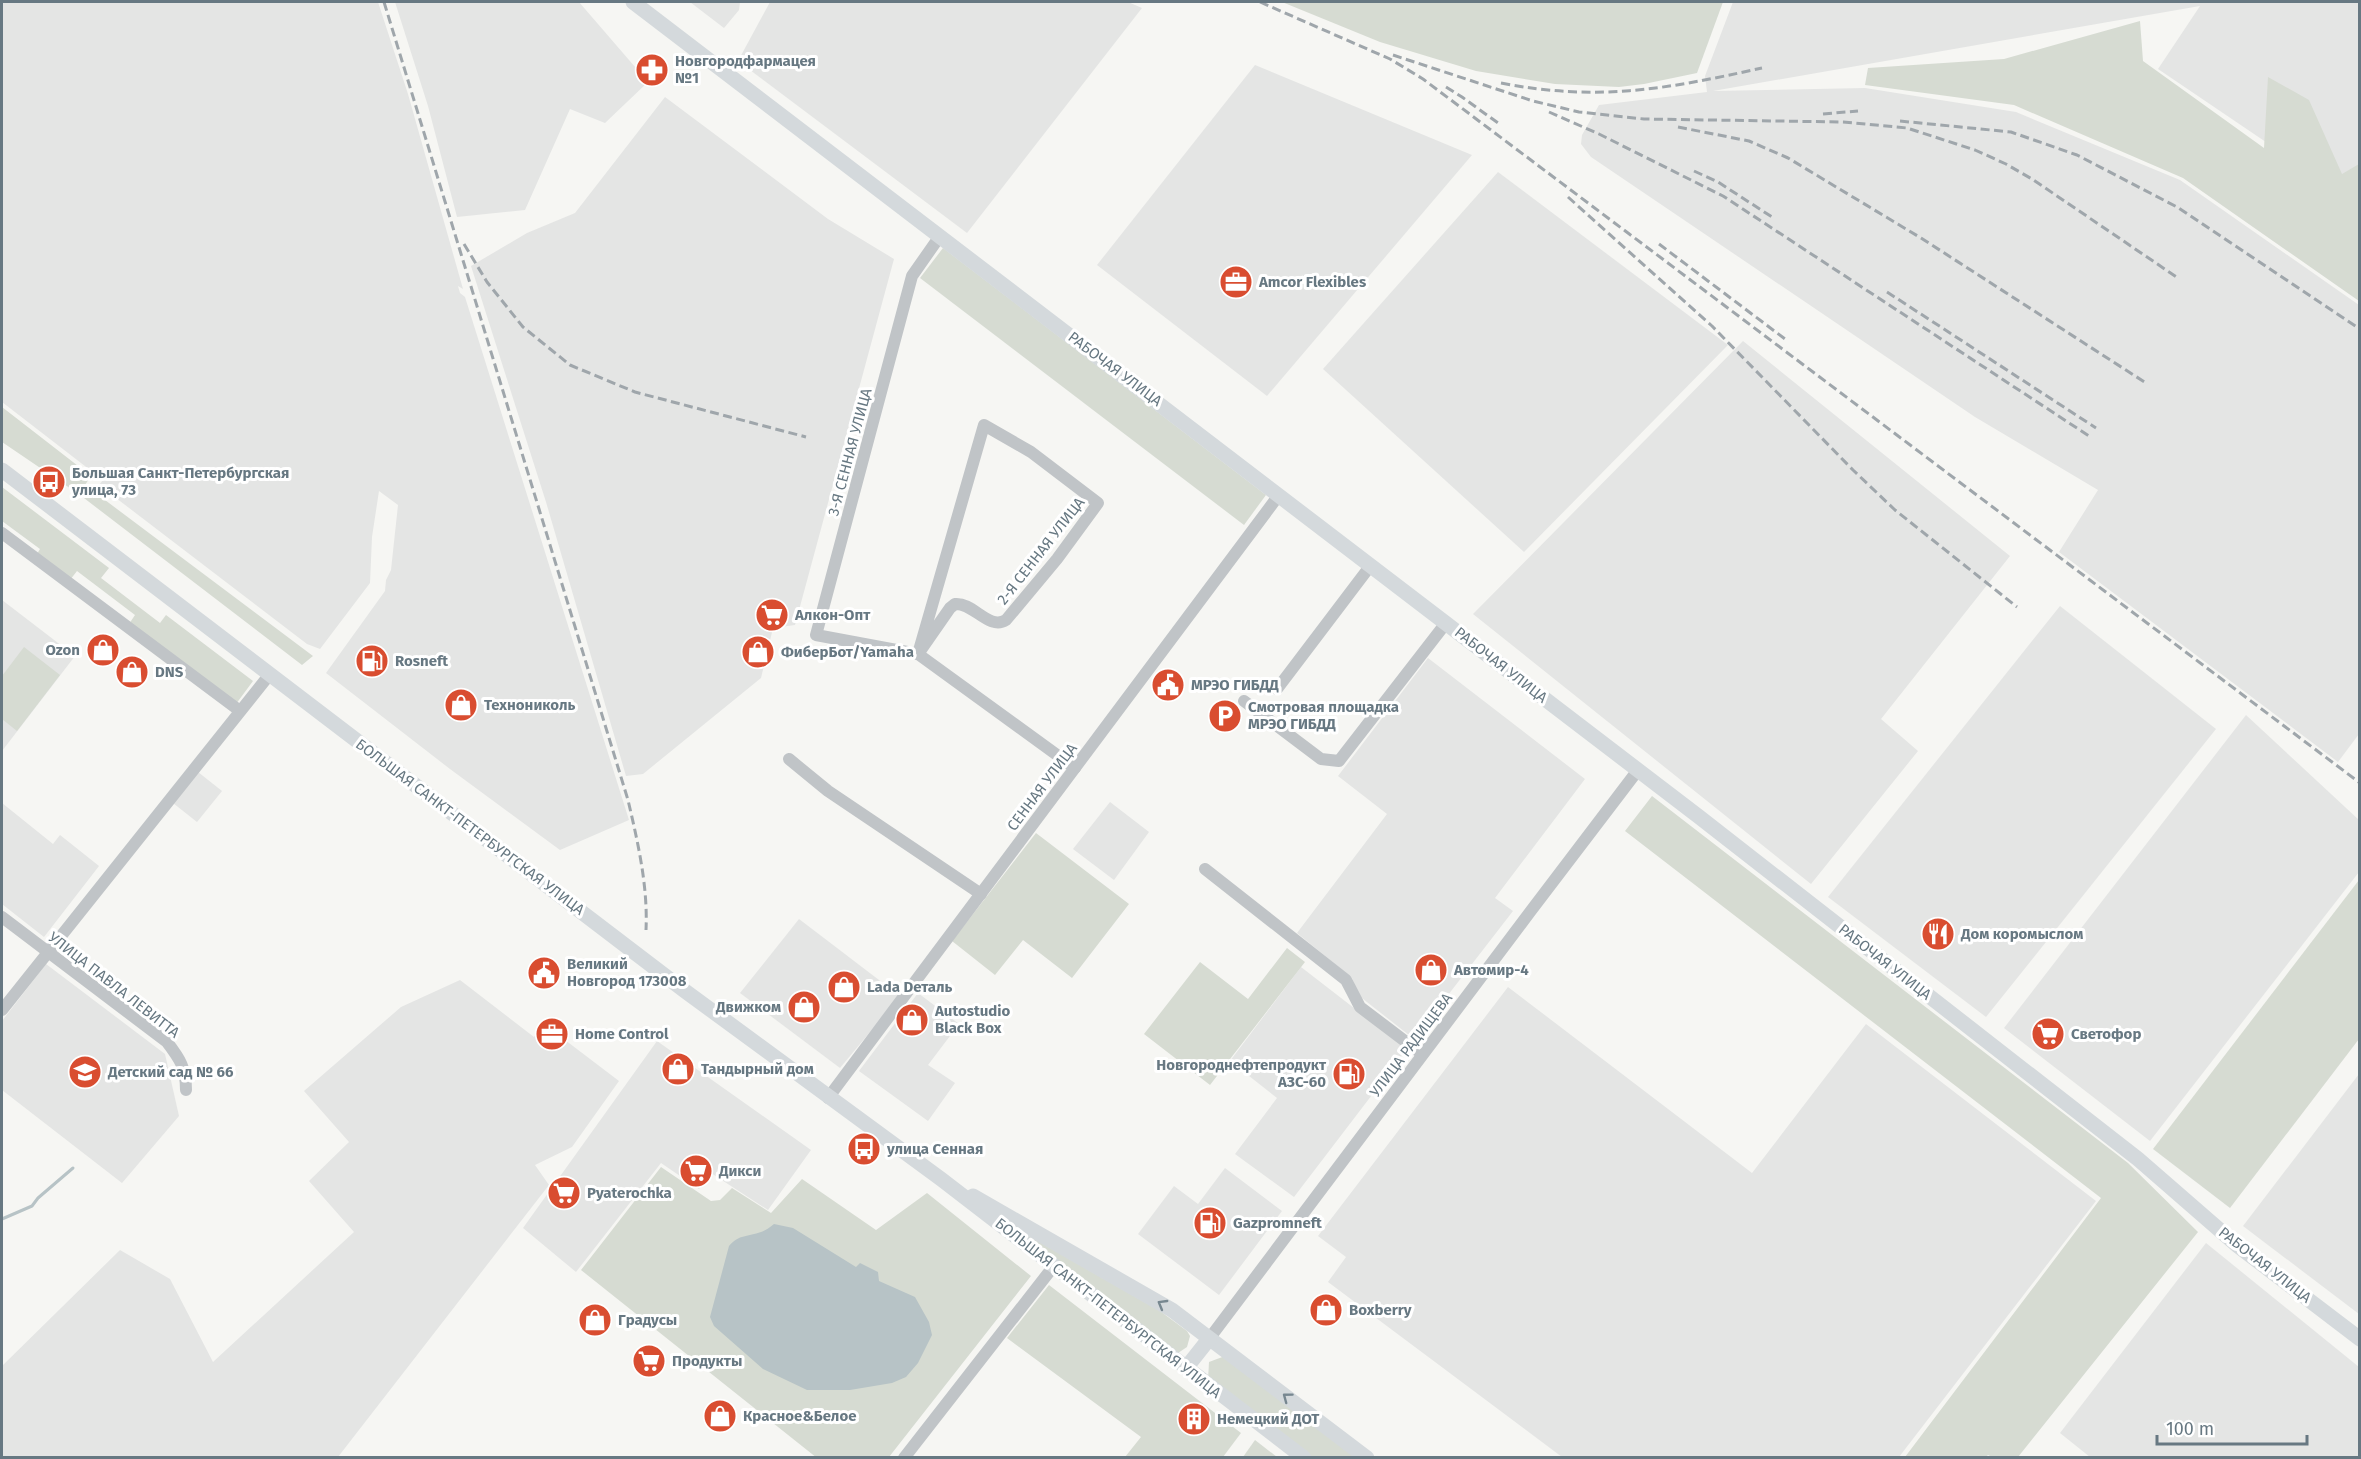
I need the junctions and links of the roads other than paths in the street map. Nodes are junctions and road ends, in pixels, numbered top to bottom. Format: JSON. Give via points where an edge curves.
{"nodes":[{"id":1,"x":633,"y":2,"type":"edge"},
{"id":2,"x":940,"y":236,"type":"junction"},
{"id":3,"x":2,"y":470,"type":"edge"},
{"id":4,"x":1279,"y":495,"type":"junction"},
{"id":5,"x":2,"y":533,"type":"edge"},
{"id":6,"x":1371,"y":566,"type":"junction"},
{"id":7,"x":1446,"y":623,"type":"junction"},
{"id":8,"x":918,"y":654,"type":"junction"},
{"id":9,"x":270,"y":674,"type":"junction"},
{"id":10,"x":1277,"y":689,"type":"dead end"},
{"id":11,"x":1244,"y":701,"type":"dead end"},
{"id":12,"x":240,"y":711,"type":"junction"},
{"id":13,"x":789,"y":759,"type":"dead end"},
{"id":14,"x":1075,"y":768,"type":"junction"},
{"id":15,"x":1638,"y":770,"type":"junction"},
{"id":16,"x":1205,"y":868,"type":"dead end"},
{"id":17,"x":981,"y":894,"type":"junction"},
{"id":18,"x":2,"y":917,"type":"edge"},
{"id":19,"x":47,"y":951,"type":"junction"},
{"id":20,"x":2,"y":1010,"type":"edge"},
{"id":21,"x":1422,"y":1054,"type":"junction"},
{"id":22,"x":186,"y":1090,"type":"dead end"},
{"id":23,"x":828,"y":1098,"type":"junction"},
{"id":24,"x":941,"y":1179,"type":"junction"},
{"id":25,"x":1053,"y":1267,"type":"junction"},
{"id":26,"x":1209,"y":1339,"type":"junction"},
{"id":27,"x":2360,"y":1339,"type":"edge"},
{"id":28,"x":1186,"y":1368,"type":"junction"},
{"id":29,"x":904,"y":1458,"type":"edge"},
{"id":30,"x":1304,"y":1458,"type":"edge"},
{"id":31,"x":1367,"y":1458,"type":"edge"}],
"edges":[{"from":1,"to":2,"type":"main road","name":"РАБОЧАЯ УЛИЦА"},
{"from":2,"to":4,"type":"main road","name":"РАБОЧАЯ УЛИЦА"},
{"from":2,"to":8,"type":"street","name":"3-Я СЕННАЯ УЛИЦА","via":[[912,276],[816,635]]},
{"from":3,"to":9,"type":"main road","name":"БОЛЬШАЯ САНКТ-ПЕТЕРБУРГСКАЯ УЛИЦА"},
{"from":4,"to":6,"type":"main road","name":"РАБОЧАЯ УЛИЦА"},
{"from":4,"to":14,"type":"street","name":"СЕННАЯ УЛИЦА"},
{"from":5,"to":12,"type":"street"},
{"from":6,"to":7,"type":"main road","name":"РАБОЧАЯ УЛИЦА"},
{"from":6,"to":10,"type":"street"},
{"from":7,"to":11,"type":"street","via":[[1340,761],[1321,759]]},
{"from":7,"to":15,"type":"main road","name":"РАБОЧАЯ УЛИЦА"},
{"from":8,"to":8,"type":"street","name":"2-Я СЕННАЯ УЛИЦА","via":[[955,604],[968,606],[994,623],[1006,620],[1098,503],[1031,452],[984,425]]},
{"from":8,"to":14,"type":"street"},
{"from":9,"to":12,"type":"street"},
{"from":9,"to":23,"type":"main road","name":"БОЛЬШАЯ САНКТ-ПЕТЕРБУРГСКАЯ УЛИЦА"},
{"from":12,"to":19,"type":"street"},
{"from":13,"to":17,"type":"street","via":[[828,791]]},
{"from":14,"to":17,"type":"street","name":"СЕННАЯ УЛИЦА"},
{"from":15,"to":21,"type":"street","name":"УЛИЦА РАДИЩЕВА"},
{"from":15,"to":27,"type":"main road","name":"РАБОЧАЯ УЛИЦА","via":[[2131,1154],[2238,1246]]},
{"from":16,"to":21,"type":"street","via":[[1346,980],[1360,1007]]},
{"from":17,"to":23,"type":"street","name":"СЕННАЯ УЛИЦА"},
{"from":18,"to":19,"type":"street","name":"УЛИЦА ПАВЛА ЛЕВИТТА"},
{"from":19,"to":20,"type":"street"},
{"from":19,"to":22,"type":"street","name":"УЛИЦА ПАВЛА ЛЕВИТТА","via":[[167,1042],[186,1073]]},
{"from":21,"to":26,"type":"street","name":"УЛИЦА РАДИЩЕВА"},
{"from":23,"to":24,"type":"main road","name":"БОЛЬШАЯ САНКТ-ПЕТЕРБУРГСКАЯ УЛИЦА"},
{"from":24,"to":25,"type":"main road","name":"БОЛЬШАЯ САНКТ-ПЕТЕРБУРГСКАЯ УЛИЦА"},
{"from":26,"to":24,"type":"main road","name":"БОЛЬШАЯ САНКТ-ПЕТЕРБУРГСКАЯ УЛИЦА","one_way":true,"via":[[1172,1310]]},
{"from":25,"to":28,"type":"main road","name":"БОЛЬШАЯ САНКТ-ПЕТЕРБУРГСКАЯ УЛИЦА"},
{"from":25,"to":29,"type":"street"},
{"from":26,"to":28,"type":"main road"},
{"from":31,"to":26,"type":"main road","name":"БОЛЬШАЯ САНКТ-ПЕТЕРБУРГСКАЯ УЛИЦА","one_way":true},
{"from":28,"to":30,"type":"main road","name":"БОЛЬШАЯ САНКТ-ПЕТЕРБУРГСКАЯ УЛИЦА"}]}
